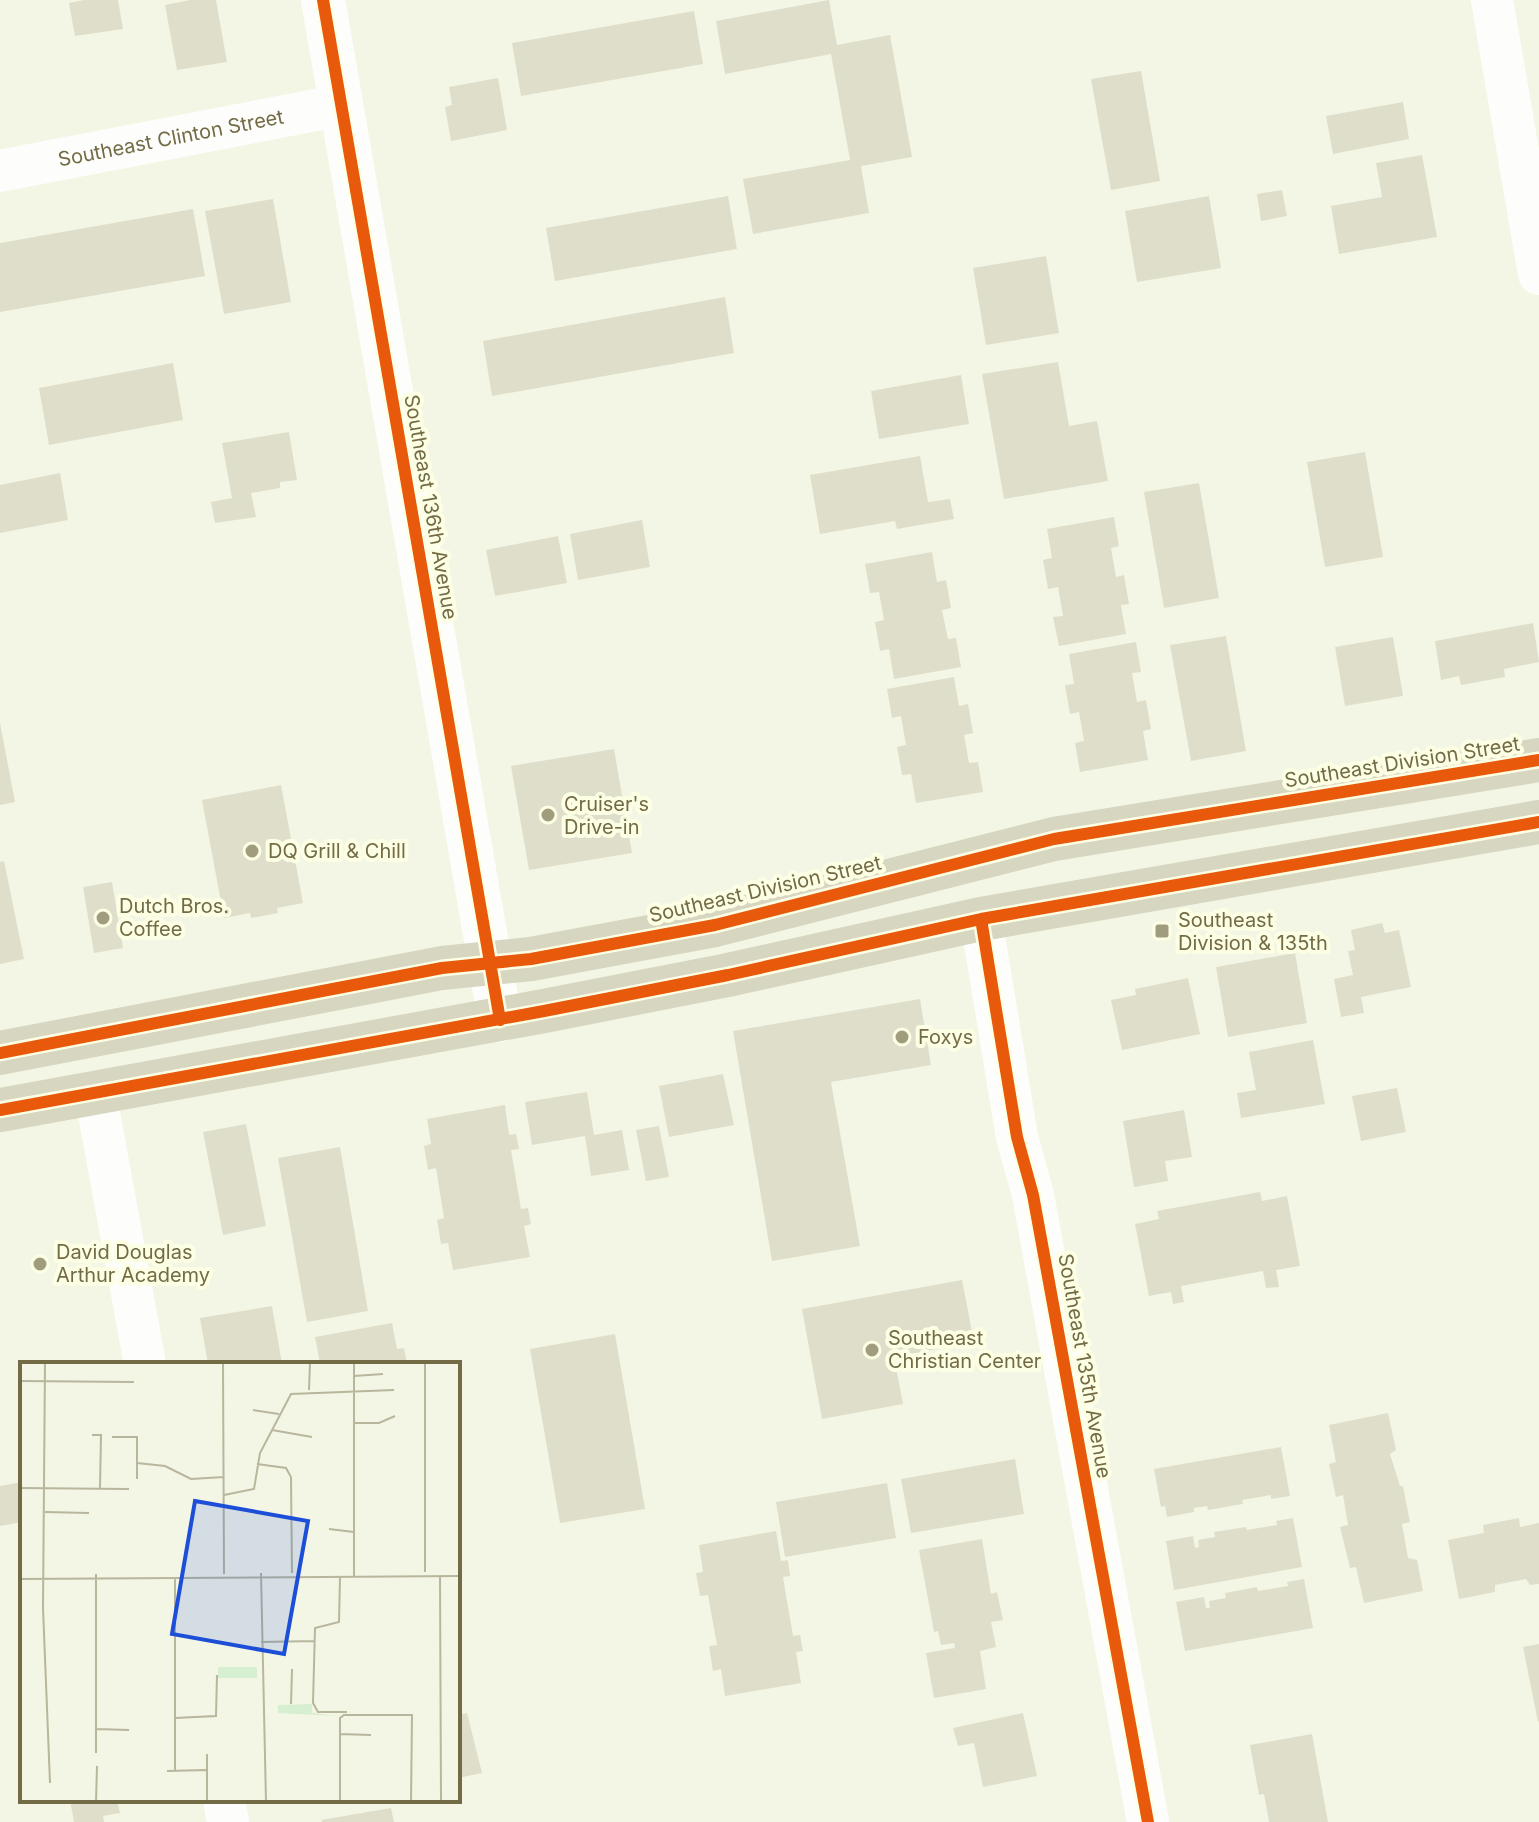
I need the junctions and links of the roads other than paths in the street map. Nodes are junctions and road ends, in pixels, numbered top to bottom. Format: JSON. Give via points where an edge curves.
{"nodes":[{"id":1,"x":323,"y":0,"type":"edge"},
{"id":2,"x":1492,"y":0,"type":"edge"},
{"id":3,"x":342,"y":105,"type":"junction"},
{"id":4,"x":0,"y":171,"type":"edge"},
{"id":5,"x":1539,"y":274,"type":"edge"},
{"id":6,"x":1539,"y":760,"type":"edge"},
{"id":7,"x":1539,"y":822,"type":"edge"},
{"id":8,"x":1054,"y":839,"type":"junction"},
{"id":9,"x":981,"y":919,"type":"junction"},
{"id":10,"x":489,"y":963,"type":"junction"},
{"id":11,"x":500,"y":1020,"type":"junction"},
{"id":12,"x":0,"y":1053,"type":"edge"},
{"id":13,"x":95,"y":1092,"type":"junction"},
{"id":14,"x":0,"y":1110,"type":"edge"},
{"id":15,"x":145,"y":1362,"type":"edge"},
{"id":16,"x":224,"y":1802,"type":"edge"},
{"id":17,"x":228,"y":1822,"type":"edge"},
{"id":18,"x":1148,"y":1822,"type":"edge"}],
"edges":[{"from":1,"to":3,"type":"street","name":"Southeast 136th Avenue"},
{"from":2,"to":5,"type":"street"},
{"from":3,"to":4,"type":"street","name":"Southeast Clinton Street"},
{"from":3,"to":10,"type":"street","name":"Southeast 136th Avenue"},
{"from":6,"to":8,"type":"main road","name":"Southeast Division Street"},
{"from":7,"to":9,"type":"main road"},
{"from":8,"to":9,"type":"main road","via":[[991,889]]},
{"from":8,"to":10,"type":"main road","name":"Southeast Division Street","via":[[715,925]]},
{"from":9,"to":11,"type":"main road"},
{"from":9,"to":18,"type":"street","name":"Southeast 135th Avenue","via":[[1017,1137],[1033,1195]]},
{"from":10,"to":11,"type":"street","name":"Southeast 136th Avenue"},
{"from":10,"to":12,"type":"main road","name":"Southeast Division Street"},
{"from":11,"to":13,"type":"main road"},
{"from":13,"to":14,"type":"main road"},
{"from":13,"to":15,"type":"street"},
{"from":16,"to":17,"type":"street"}]}
